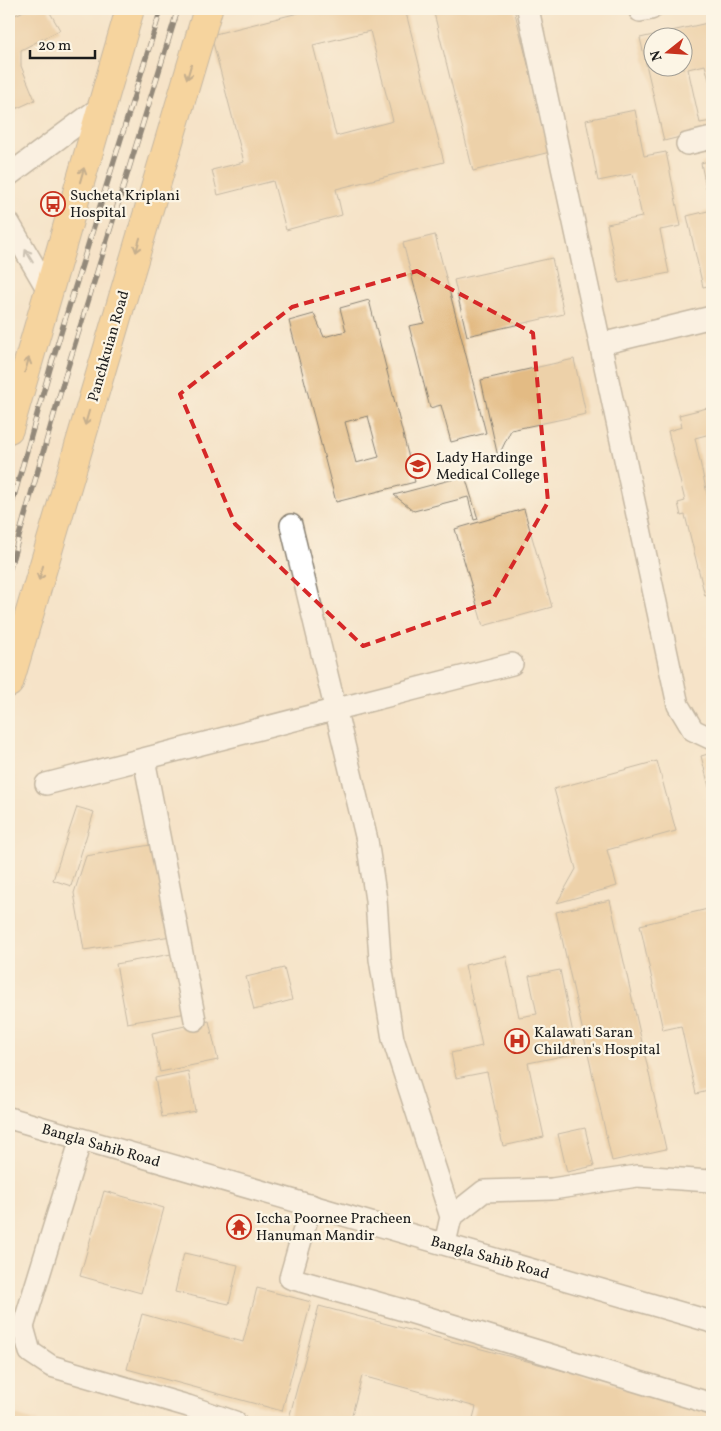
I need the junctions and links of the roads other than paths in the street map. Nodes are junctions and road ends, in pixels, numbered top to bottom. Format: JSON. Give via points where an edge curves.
{"nodes":[{"id":1,"x":130,"y":9,"type":"edge"},
{"id":2,"x":208,"y":9,"type":"edge"},
{"id":3,"x":528,"y":9,"type":"edge"},
{"id":4,"x":102,"y":106,"type":"junction"},
{"id":5,"x":712,"y":138,"type":"edge"},
{"id":6,"x":687,"y":144,"type":"dead end"},
{"id":7,"x":9,"y":175,"type":"edge"},
{"id":8,"x":9,"y":223,"type":"edge"},
{"id":9,"x":48,"y":290,"type":"junction"},
{"id":10,"x":712,"y":317,"type":"edge"},
{"id":11,"x":601,"y":344,"type":"junction"},
{"id":12,"x":9,"y":428,"type":"edge"},
{"id":13,"x":291,"y":525,"type":"dead end"},
{"id":14,"x":512,"y":664,"type":"dead end"},
{"id":15,"x":9,"y":683,"type":"edge"},
{"id":16,"x":337,"y":710,"type":"junction"},
{"id":17,"x":712,"y":739,"type":"edge"},
{"id":18,"x":144,"y":759,"type":"junction"},
{"id":19,"x":46,"y":784,"type":"dead end"},
{"id":20,"x":195,"y":1020,"type":"dead end"},
{"id":21,"x":9,"y":1118,"type":"edge"},
{"id":22,"x":81,"y":1139,"type":"junction"},
{"id":23,"x":712,"y":1179,"type":"edge"},
{"id":24,"x":311,"y":1205,"type":"junction"},
{"id":25,"x":451,"y":1217,"type":"junction"},
{"id":26,"x":445,"y":1243,"type":"junction"},
{"id":27,"x":712,"y":1322,"type":"edge"},
{"id":28,"x":712,"y":1404,"type":"edge"},
{"id":29,"x":186,"y":1414,"type":"edge"},
{"id":30,"x":235,"y":1422,"type":"edge"}],
"edges":[{"from":1,"to":4,"type":"main road"},
{"from":2,"to":15,"type":"main road","name":"Panchkuian Road","one_way":true},
{"from":3,"to":11,"type":"street"},
{"from":4,"to":7,"type":"street"},
{"from":9,"to":4,"type":"main road","one_way":true},
{"from":5,"to":6,"type":"street"},
{"from":9,"to":8,"type":"street","one_way":true},
{"from":12,"to":9,"type":"main road","one_way":true},
{"from":10,"to":11,"type":"street"},
{"from":11,"to":17,"type":"street","via":[[678,705],[692,730]]},
{"from":13,"to":16,"type":"street"},
{"from":14,"to":16,"type":"street"},
{"from":16,"to":18,"type":"street"},
{"from":16,"to":25,"type":"street","via":[[367,840],[380,959],[393,1039]]},
{"from":18,"to":19,"type":"street"},
{"from":18,"to":20,"type":"street"},
{"from":21,"to":22,"type":"street","name":"Bangla Sahib Road"},
{"from":22,"to":24,"type":"street","name":"Bangla Sahib Road"},
{"from":22,"to":29,"type":"street","via":[[23,1327],[30,1352],[51,1366]]},
{"from":23,"to":25,"type":"street","via":[[636,1176],[552,1189],[484,1191]]},
{"from":24,"to":26,"type":"street","name":"Bangla Sahib Road"},
{"from":24,"to":28,"type":"street","via":[[290,1278]]},
{"from":25,"to":26,"type":"street"},
{"from":26,"to":27,"type":"street","name":"Bangla Sahib Road"},
{"from":29,"to":30,"type":"street"}]}
